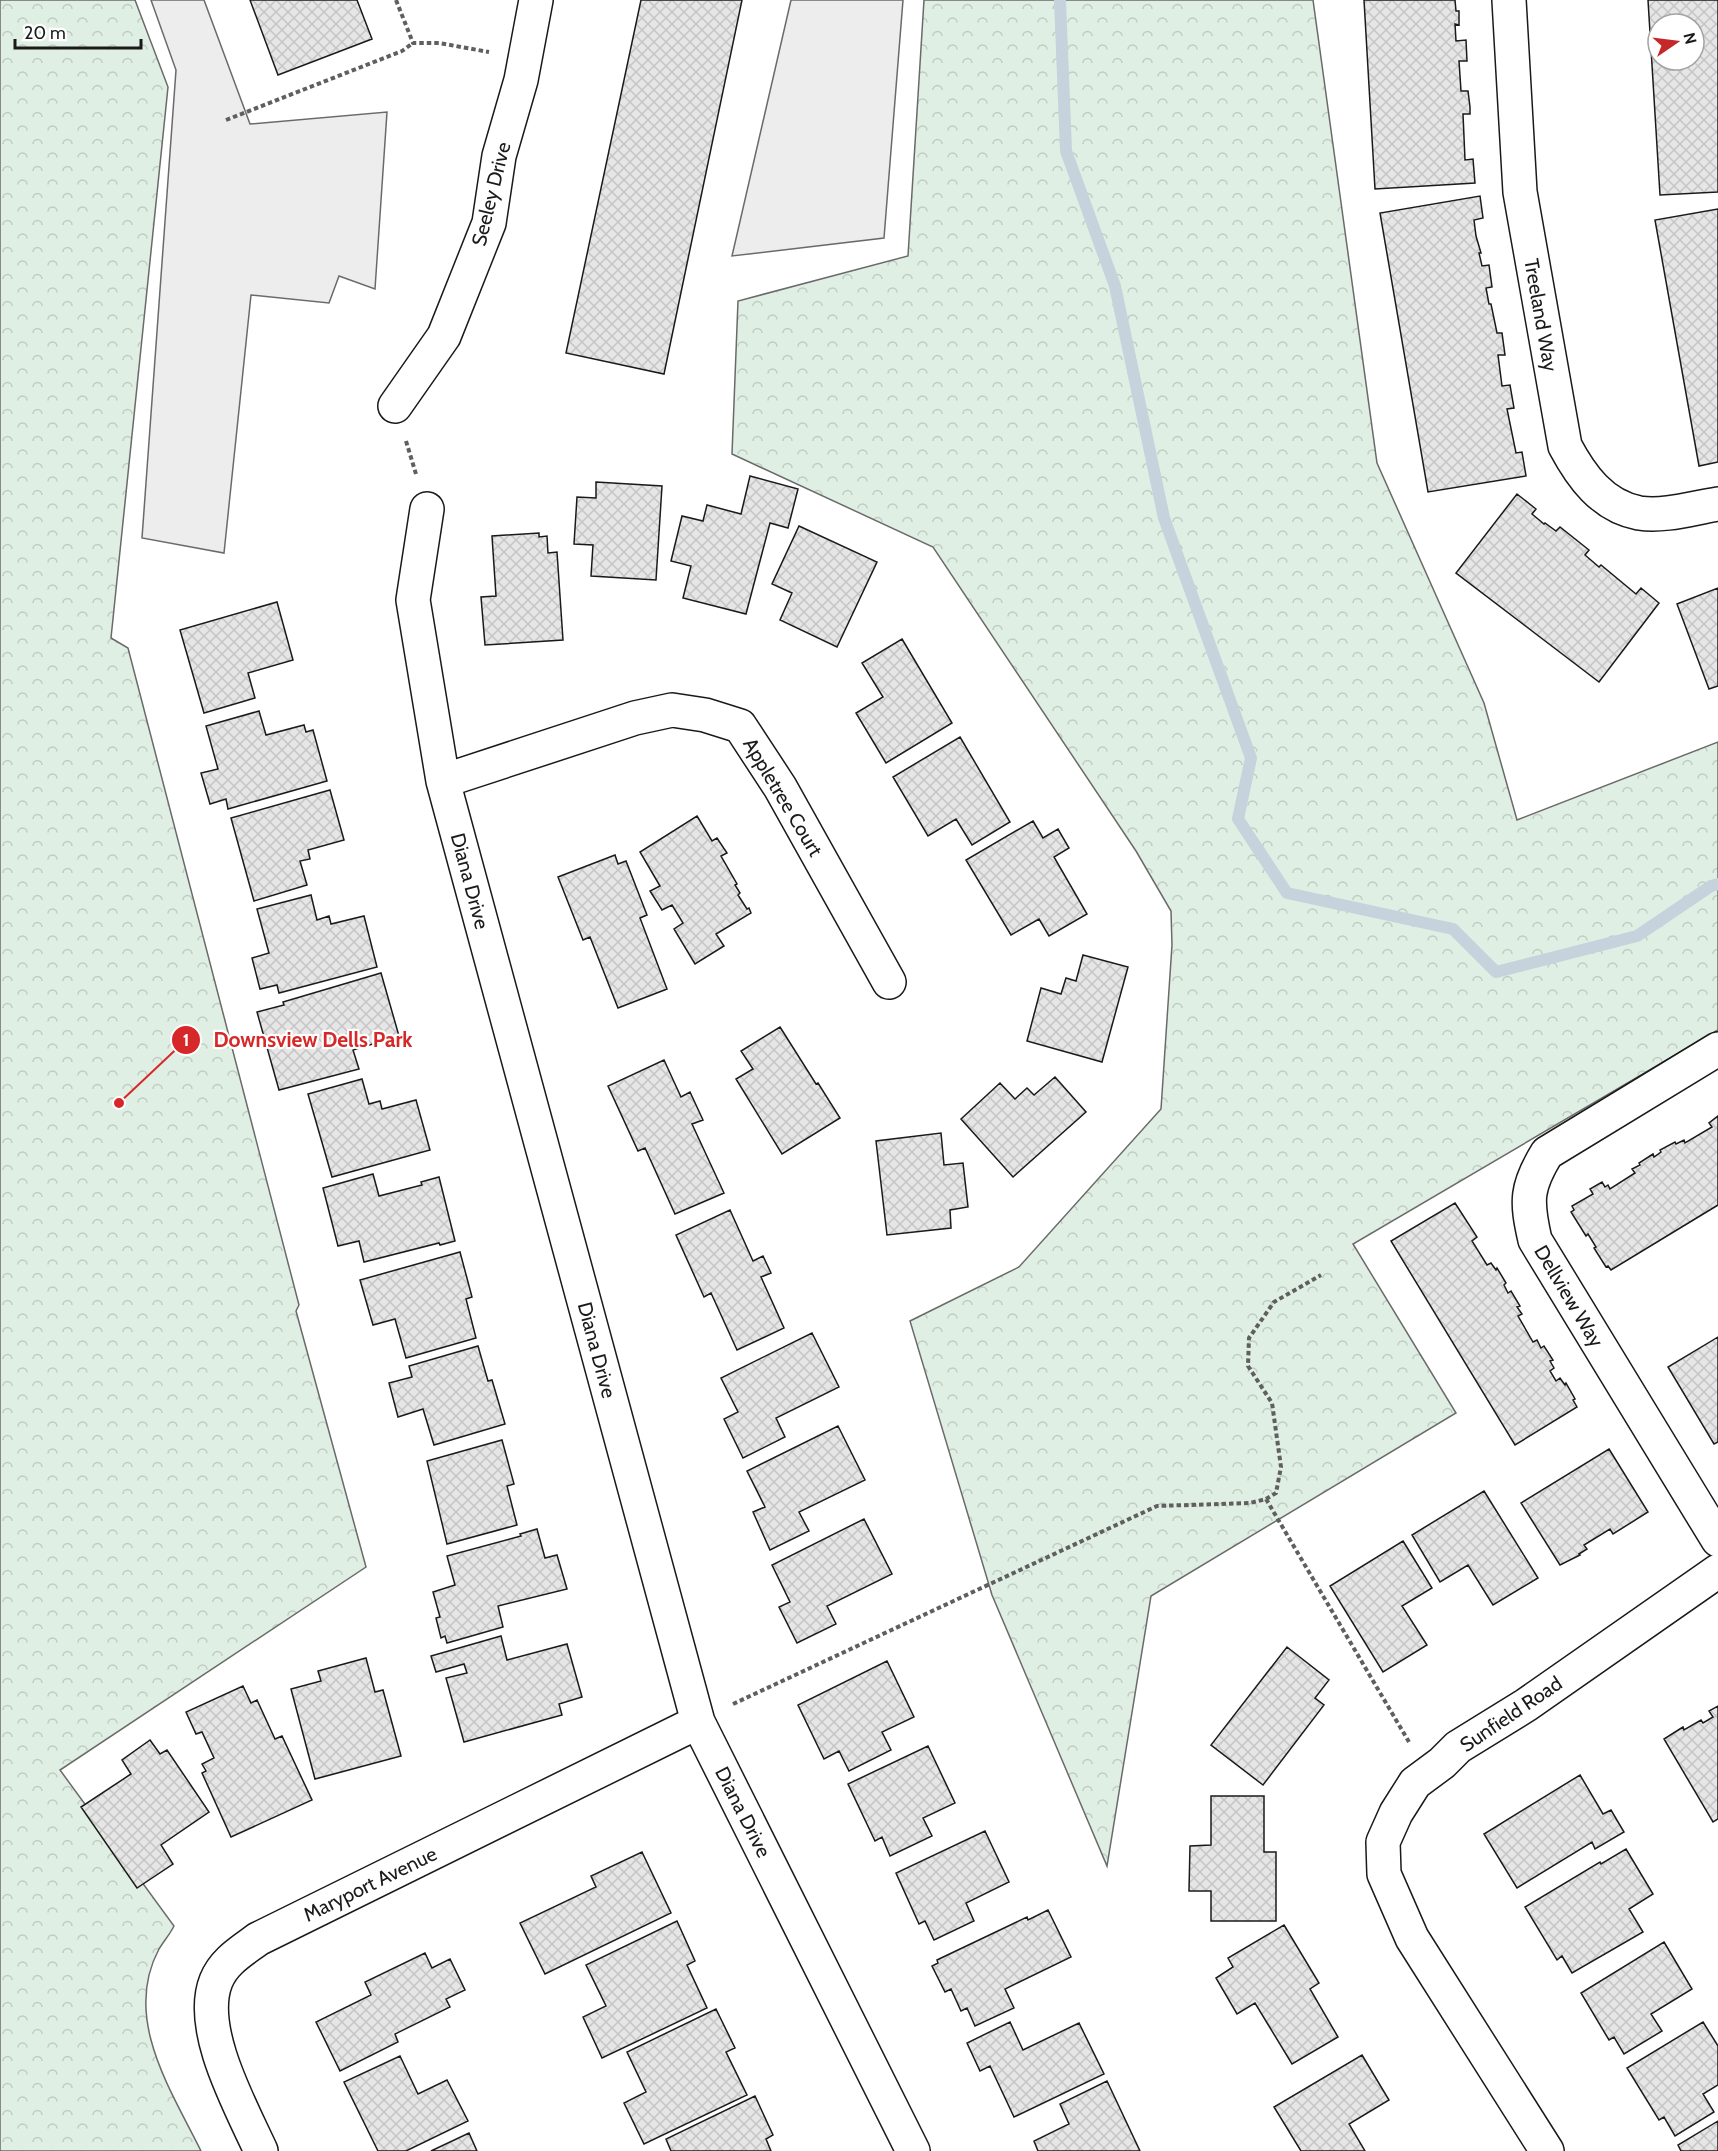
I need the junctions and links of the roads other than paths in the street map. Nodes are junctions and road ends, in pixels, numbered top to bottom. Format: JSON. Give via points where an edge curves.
{"nodes":[{"id":1,"x":536,"y":0,"type":"edge"},
{"id":2,"x":1509,"y":0,"type":"edge"},
{"id":3,"x":395,"y":406,"type":"road end"},
{"id":4,"x":1718,"y":504,"type":"edge"},
{"id":5,"x":427,"y":509,"type":"road end"},
{"id":6,"x":443,"y":781,"type":"junction"},
{"id":7,"x":889,"y":982,"type":"dead end"},
{"id":8,"x":1718,"y":1049,"type":"edge"},
{"id":9,"x":1718,"y":1540,"type":"edge"},
{"id":10,"x":1718,"y":1571,"type":"edge"},
{"id":11,"x":698,"y":1722,"type":"junction"},
{"id":12,"x":261,"y":2151,"type":"edge"},
{"id":13,"x":913,"y":2151,"type":"edge"},
{"id":14,"x":1546,"y":2151,"type":"edge"}],
"edges":[{"from":1,"to":3,"type":"street","name":"Seeley Drive","via":[[521,80],[499,156],[489,223],[444,336]]},
{"from":2,"to":4,"type":"street","name":"Treeland Way","via":[[1520,192],[1565,446],[1577,469],[1595,490],[1638,513]]},
{"from":5,"to":6,"type":"street","name":"Diana Drive","via":[[414,600]]},
{"from":6,"to":7,"type":"street","name":"Appletree Court","via":[[635,718],[672,710],[740,726],[780,788]]},
{"from":6,"to":11,"type":"street","name":"Diana Drive"},
{"from":8,"to":9,"type":"street","name":"Dellview Way","via":[[1547,1153],[1530,1189],[1528,1209],[1535,1240]]},
{"from":10,"to":14,"type":"street","name":"Sunfield Road","via":[[1526,1706],[1458,1747],[1415,1783],[1383,1842],[1384,1874],[1412,1938]]},
{"from":11,"to":12,"type":"street","name":"Maryport Avenue","via":[[258,1939],[230,1959],[216,1981],[211,2014],[224,2070]]},
{"from":11,"to":13,"type":"street","name":"Diana Drive"}]}
